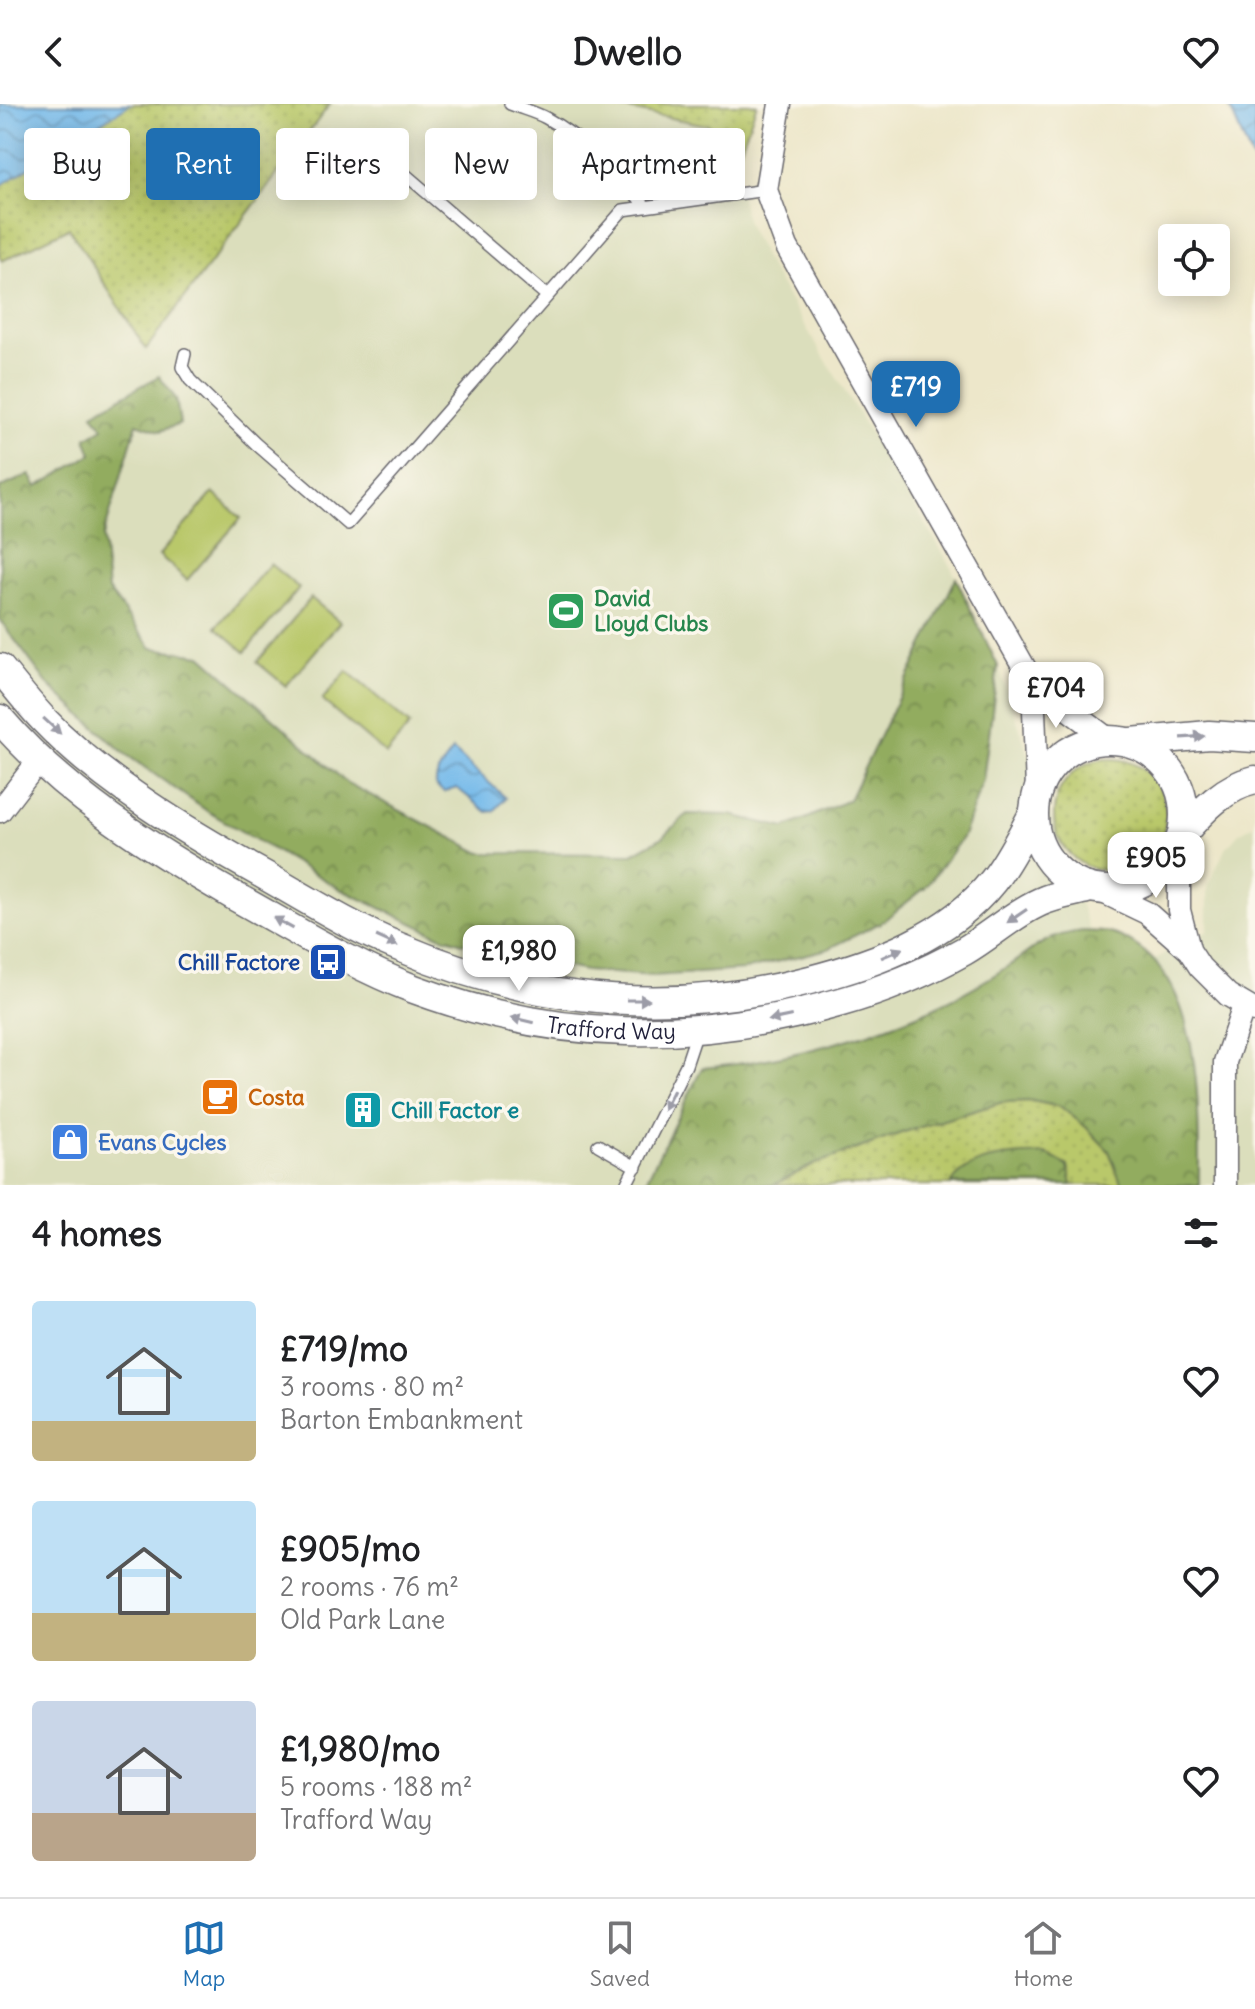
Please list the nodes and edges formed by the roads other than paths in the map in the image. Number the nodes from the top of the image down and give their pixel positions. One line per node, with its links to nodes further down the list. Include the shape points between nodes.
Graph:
1 (510, 104): 5 (lane, via 546,118 585,146)
2 (780, 104): 4 (street)
3 (409, 177): 6 (lane)
4 (766, 190): 5 (lane); 9 (street, via 787,247)
5 (646, 207): 6 (lane, via 623,210)
6 (547, 296): 7 (lane, via 348,524 190,380 182,367)
7 (185, 354)
8 (0, 668): 15 (street, Trafford Way, one-way to 15, via 44,720 89,760 245,864 395,945 448,967 552,993 611,1000 725,997 796,984 882,957 952,920 978,897 1000,871)
9 (1033, 683): 12 (street); 15 (street)
10 (0, 719): 13 (street, Trafford Way)
11 (1255, 738): 12 (street, one-way to 11)
12 (1120, 740): 15 (street, via 1086,742 1066,752 1049,769); 17 (street, via 1151,751 1168,767 1185,810)
13 (40, 759): 16 (street); 21 (street, Trafford Way, one-way to 13, via 543,1025 412,988 341,955 193,872 80,794)
14 (1255, 780): 17 (street, via 1225,792)
15 (1035, 802): 18 (street, via 1037,837 1048,859 1065,876)
16 (0, 811)
17 (1181, 838): 18 (street, via 1159,872 1137,885); 19 (street, via 1179,910)
18 (1093, 888): 19 (street, via 1147,913); 21 (street, Trafford Way, one-way to 21, via 1040,902 933,968 886,988 778,1019)
19 (1189, 950): 20 (street, via 1212,979)
20 (1250, 1008): 25 (street, via 1225,1062)
21 (697, 1031): 23 (lane, one-way to 23)
22 (598, 1145): 23 (lane)
23 (636, 1167): 24 (lane)
24 (626, 1185)
25 (1225, 1185)

